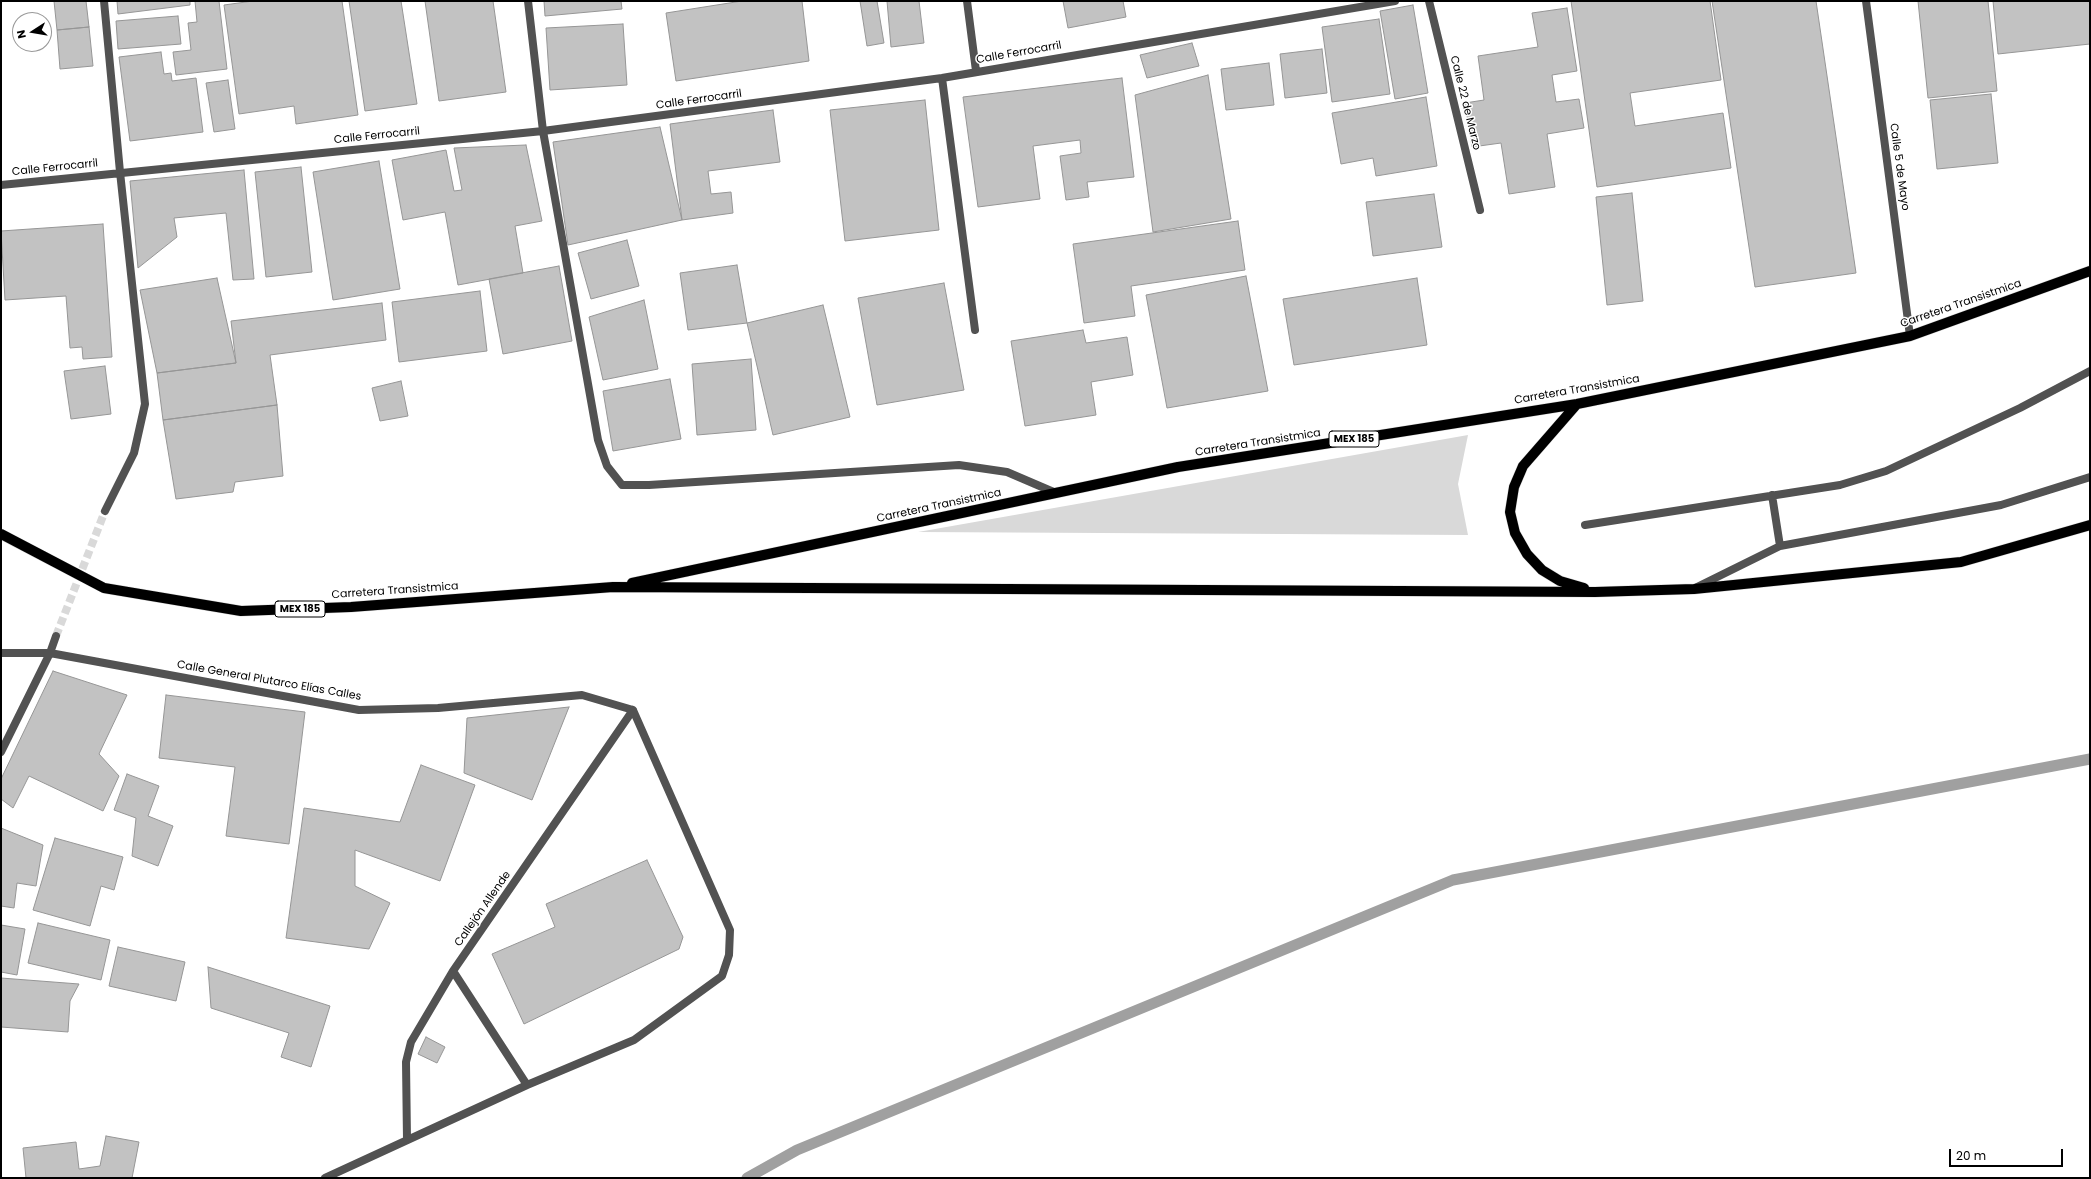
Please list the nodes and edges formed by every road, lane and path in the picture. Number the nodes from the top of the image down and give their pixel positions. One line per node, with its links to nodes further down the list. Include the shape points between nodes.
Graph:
1 (104, 1): 10 (street)
2 (528, 1): 9 (street)
3 (966, 1): 7 (street)
4 (1395, 1): 7 (street, Calle Ferrocarril)
5 (1429, 1): 12 (street, Calle 22 de Marzo)
6 (1866, 1): 15 (street, Calle 5 de Mayo)
7 (976, 71): 8 (street, Calle Ferrocarril)
8 (942, 78): 9 (street, Calle Ferrocarril); 14 (street)
9 (543, 131): 10 (street, Calle Ferrocarril); 19 (street, via 598,440 607,466 622,485 959,465 1007,472)
10 (120, 172): 11 (street, Calle Ferrocarril); 21 (street, via 144,404 134,453)
11 (1, 185)
12 (1480, 210)
13 (2090, 271): 15 (main road, Carretera Transistmica / MEX 185)
14 (975, 330)
15 (1910, 336): 17 (main road, Carretera Transistmica / MEX 185)
16 (2090, 371): 20 (street, via 2020,408 1886,471 1840,485)
17 (1577, 404): 19 (main road, Carretera Transistmica / MEX 185, via 1178,467); 28 (main road, via 1523,466 1514,487 1510,512 1515,533 1542,570 1560,581)
18 (2090, 477): 25 (street, via 2001,505)
19 (1056, 493): 26 (main road, Carretera Transistmica / MEX 185)
20 (1772, 495): 22 (street); 25 (street)
21 (105, 511)
22 (1585, 525)
23 (2090, 525): 27 (main road, Carretera Transistmica / MEX 185, via 1961,562)
24 (1, 534): 26 (main road, Carretera Transistmica / MEX 185, via 104,588 241,611 351,607)
25 (1780, 546): 27 (street)
26 (612, 587): 28 (main road, Carretera Transistmica / MEX 185)
27 (1694, 589): 28 (main road, Carretera Transistmica / MEX 185)
28 (1595, 592)
29 (56, 636): 31 (street)
30 (1, 653): 31 (street, Calle General Plutarco Elías Calles)
31 (50, 653): 32 (street, Calle General Plutarco Elías Calles, via 359,710 438,708 582,695); 33 (street)
32 (633, 710): 34 (street, Callejón Allende); 35 (street, via 730,930 729,955 722,976 634,1040)
33 (1, 752)
34 (453, 971): 35 (street); 36 (street, Callejón Allende, via 411,1042 406,1062)
35 (527, 1085): 36 (street)
36 (407, 1140): 37 (street)
37 (325, 1178)

